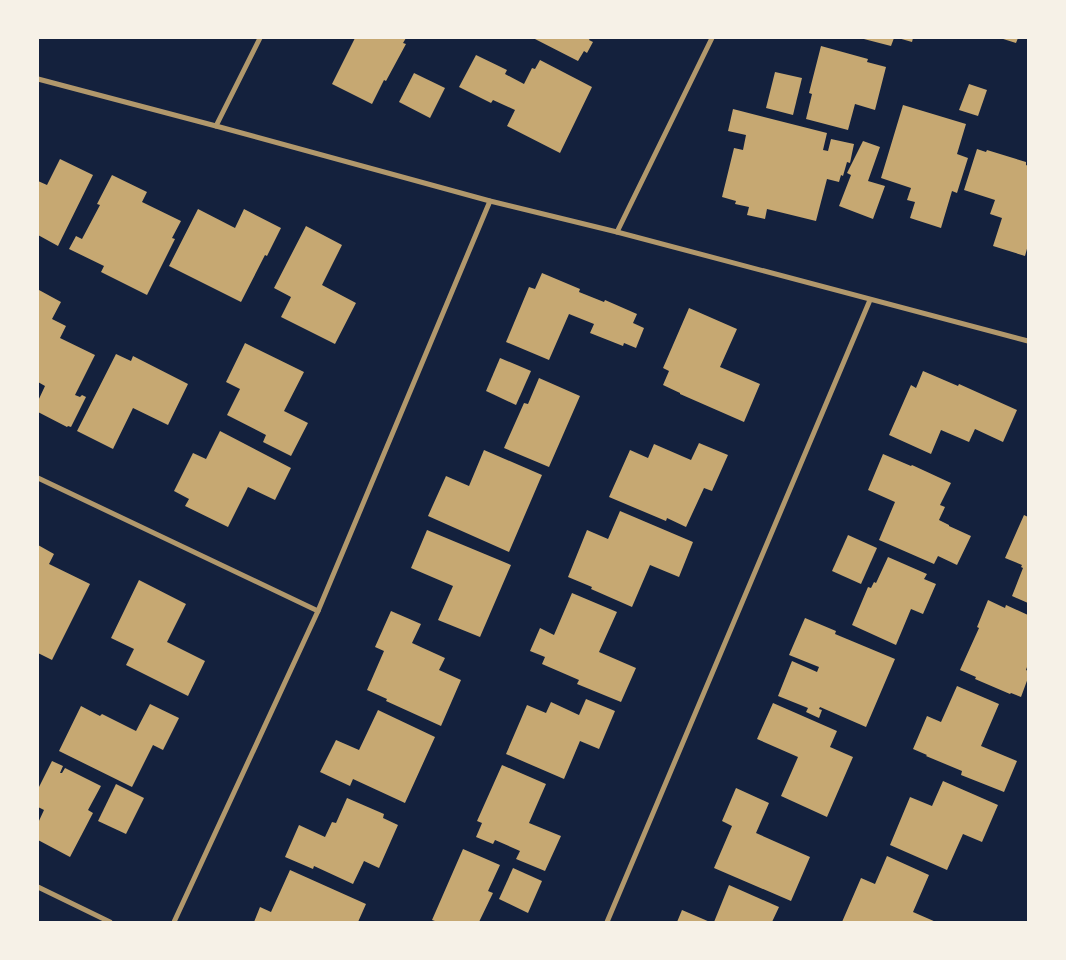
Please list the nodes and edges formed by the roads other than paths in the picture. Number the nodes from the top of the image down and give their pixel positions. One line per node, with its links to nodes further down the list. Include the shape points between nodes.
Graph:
1 (260, 38): 4 (street)
2 (712, 38): 6 (street)
3 (38, 79): 4 (street)
4 (216, 126): 5 (street)
5 (490, 201): 6 (street); 10 (street)
6 (617, 232): 7 (street)
7 (870, 300): 8 (street); 14 (street)
8 (1028, 341)
9 (38, 478): 10 (street)
10 (318, 611): 13 (street)
11 (38, 887): 12 (street)
12 (110, 922)
13 (174, 922)
14 (607, 922)

